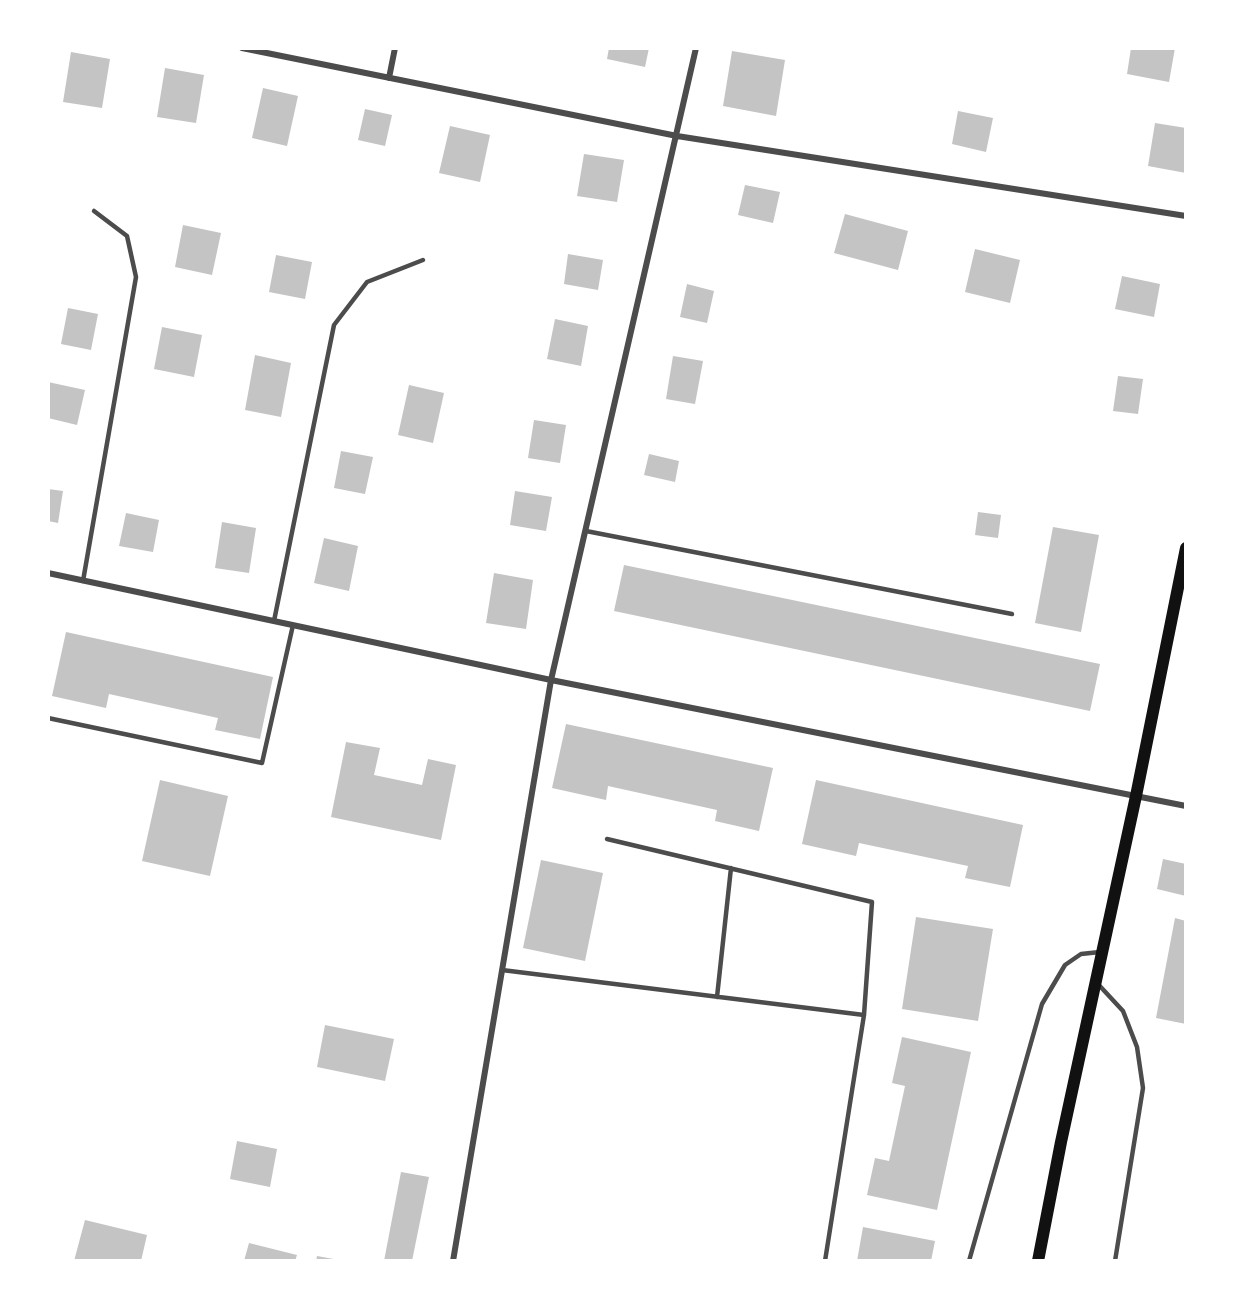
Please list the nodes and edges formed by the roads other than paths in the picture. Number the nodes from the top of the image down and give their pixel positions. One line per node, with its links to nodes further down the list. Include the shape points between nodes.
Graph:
1 (242, 48): 4 (street)
2 (395, 48): 4 (street)
3 (696, 48): 5 (street)
4 (389, 78): 5 (street)
5 (677, 136): 7 (street); 9 (street)
6 (94, 211): 12 (lane, via 127,236 135,277)
7 (1186, 216)
8 (423, 260): 14 (lane, via 367,282 334,325)
9 (586, 531): 13 (lane); 16 (street)
10 (1186, 548): 18 (main road)
11 (48, 573): 12 (street)
12 (83, 581): 14 (street)
13 (1012, 614)
14 (274, 621): 15 (street)
15 (293, 625): 16 (street); 17 (lane, via 262,763)
16 (552, 680): 18 (street); 23 (street)
17 (48, 718)
18 (1136, 796): 19 (street); 22 (main road)
19 (1186, 806)
20 (607, 839): 21 (lane)
21 (731, 868): 25 (lane); 26 (lane, via 872,902)
22 (1102, 952): 24 (main road); 29 (lane, via 1081,954 1065,965 1042,1004)
23 (502, 970): 25 (lane); 27 (street)
24 (1096, 981): 30 (main road); 31 (lane, via 1123,1011 1137,1047 1143,1088)
25 (717, 997): 26 (lane)
26 (864, 1016): 28 (lane)
27 (453, 1261)
28 (825, 1261)
29 (969, 1261)
30 (1038, 1261)
31 (1115, 1261)

